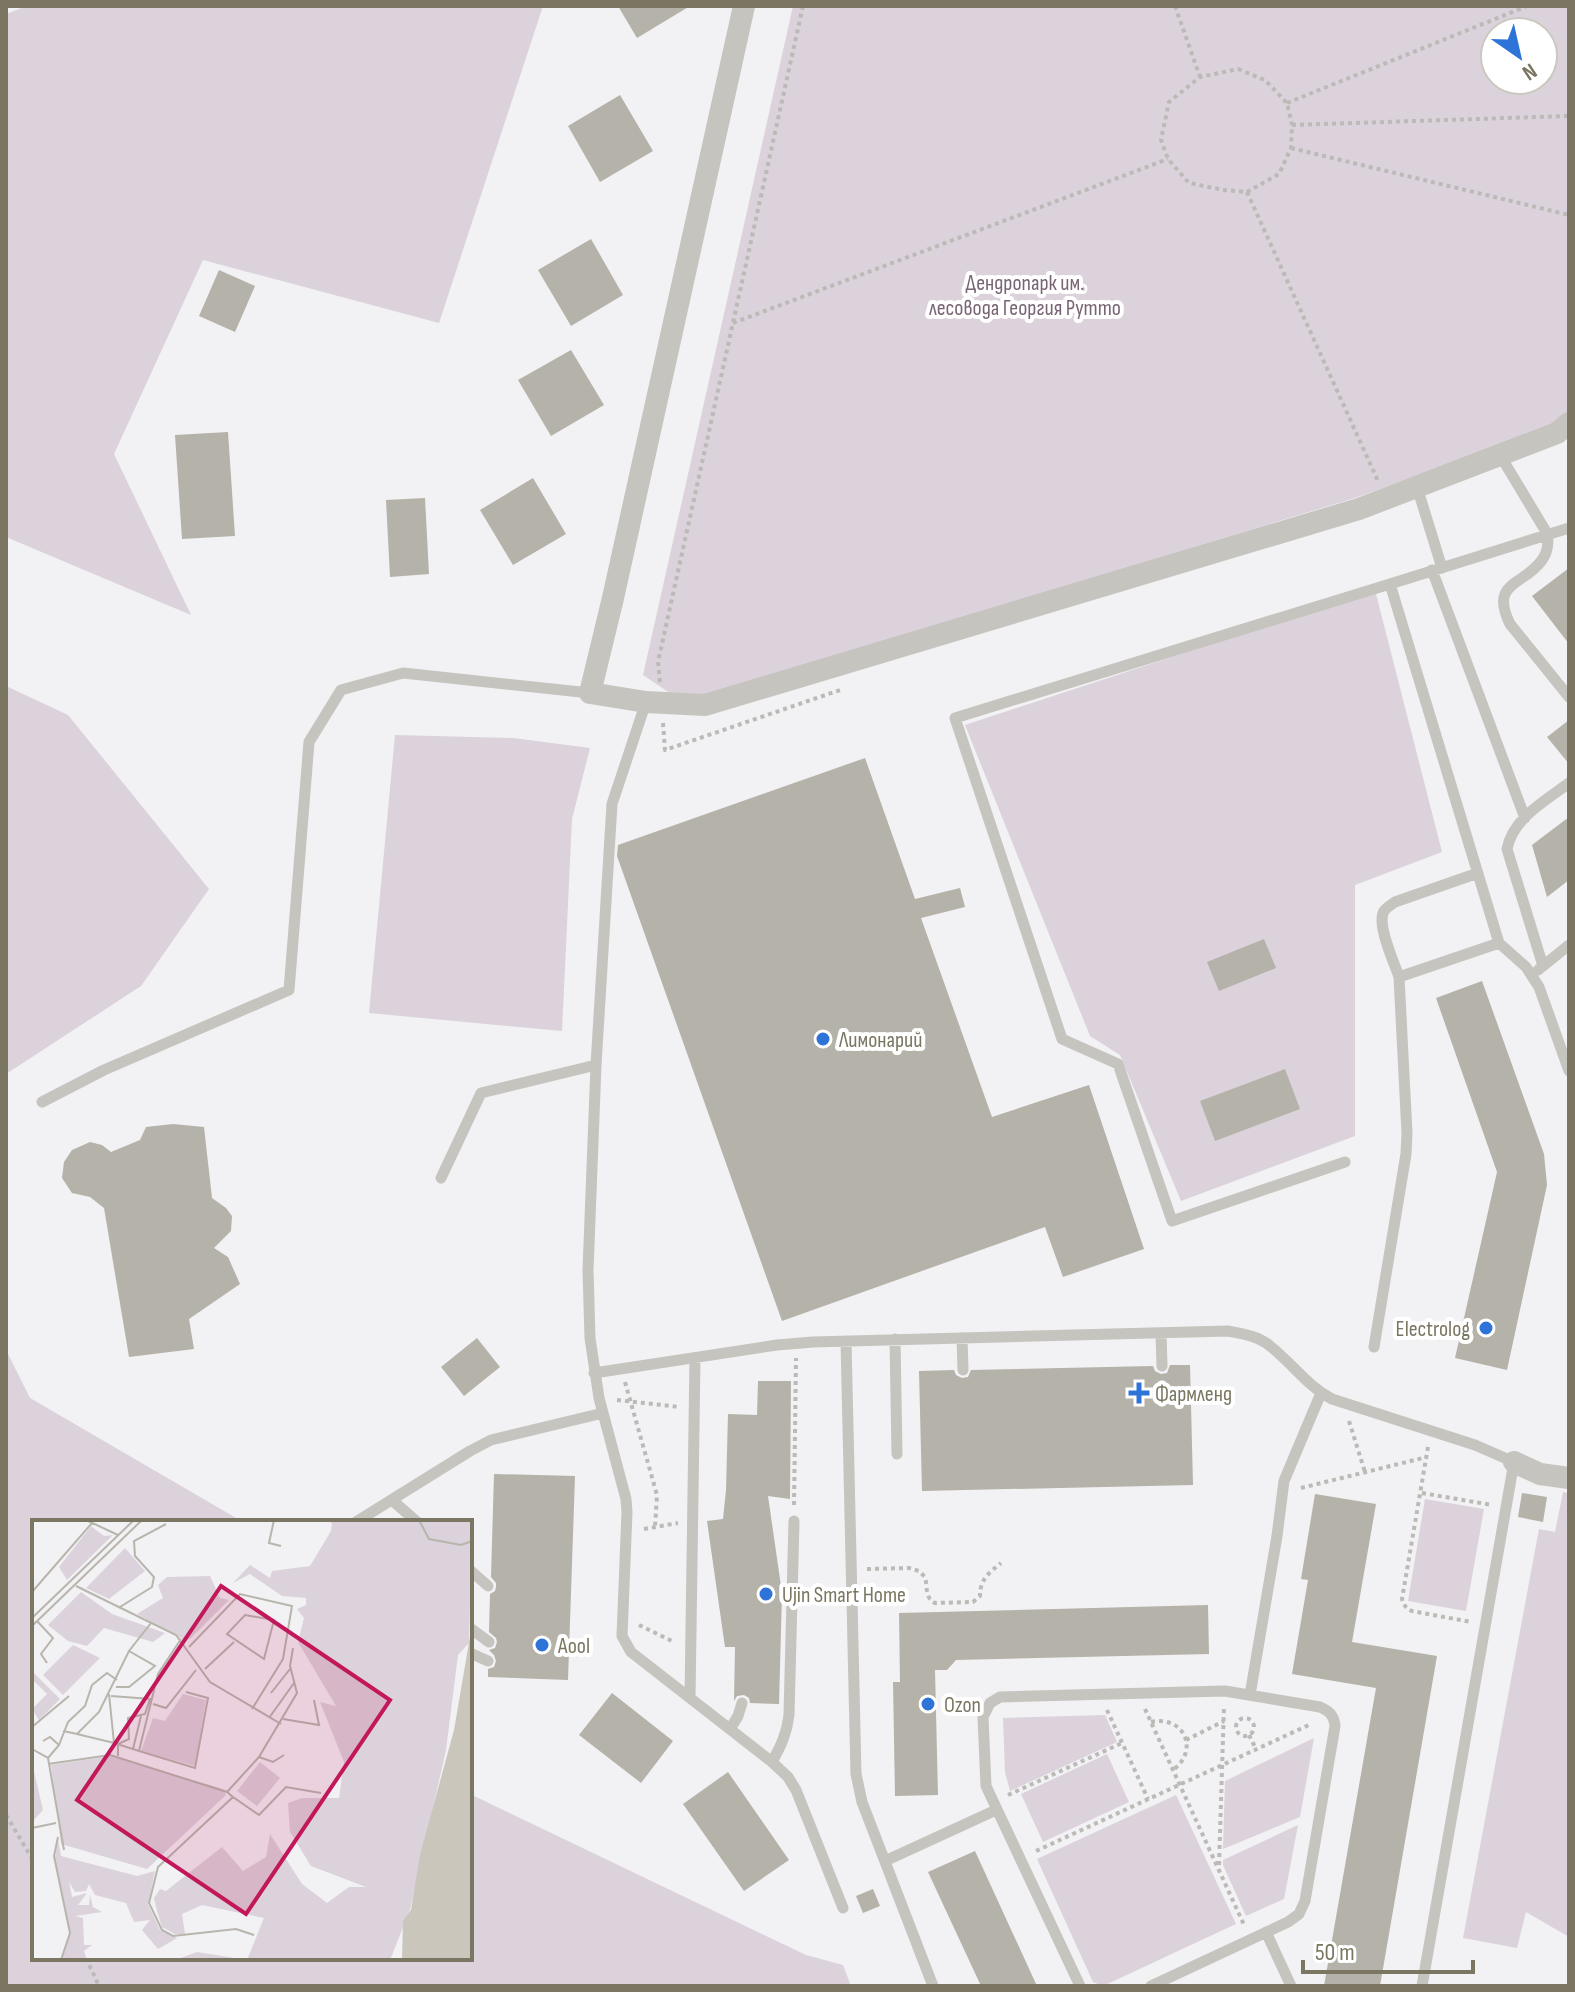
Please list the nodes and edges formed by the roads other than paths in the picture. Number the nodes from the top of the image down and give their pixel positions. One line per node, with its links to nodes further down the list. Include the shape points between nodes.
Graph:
1 (744, 6): 9 (street)
2 (1569, 423): 3 (street, via 1557,433)
3 (1500, 455): 4 (street); 6 (lane)
4 (1417, 487): 7 (lane); 11 (street, via 1359,509 705,705)
5 (1569, 528): 6 (lane)
6 (1548, 535): 7 (lane); 10 (lane, via 1543,559 1508,588 1504,612)
7 (1437, 569): 8 (lane); 13 (lane)
8 (1390, 584): 14 (lane); 23 (lane, via 955,718 1062,1039 1118,1064 1172,1221)
9 (590, 693): 11 (street); 22 (lane, via 403,673 341,690 309,742 289,990)
10 (1569, 697)
11 (654, 702): 20 (lane, via 612,804)
12 (1569, 783): 13 (lane)
13 (1525, 818): 17 (lane, via 1511,834 1507,849)
14 (1478, 873): 15 (lane); 19 (lane, via 1385,909 1383,929)
15 (1499, 943): 18 (lane); 19 (lane)
16 (1569, 945): 17 (lane)
17 (1543, 966): 18 (lane)
18 (1532, 975): 21 (lane)
19 (1399, 977): 29 (lane, via 1406,1154)
20 (596, 1065): 24 (lane, via 481,1093); 33 (lane, via 588,1270)
21 (1569, 1071)
22 (42, 1102)
23 (1345, 1162)
24 (441, 1178)
25 (1161, 1333): 26 (lane); 31 (lane); 34 (lane, via 1228,1331 1256,1338)
26 (962, 1338): 27 (lane); 32 (lane)
27 (895, 1339): 28 (lane); 36 (lane)
28 (846, 1341): 30 (lane); 55 (lane, via 856,1774)
29 (1374, 1347)
30 (695, 1358): 33 (lane); 50 (lane)
31 (1162, 1366)
32 (963, 1370)
33 (594, 1373): 35 (lane)
34 (1321, 1393): 37 (lane); 49 (lane, via 1282,1492)
35 (603, 1413): 39 (lane, via 491,1440); 50 (lane, via 626,1499 622,1636 631,1652)
36 (897, 1454)
37 (1514, 1462): 38 (street, via 1540,1474); 62 (lane)
38 (1569, 1478)
39 (392, 1500): 40 (lane); 41 (lane)
40 (359, 1520)
41 (415, 1520)
42 (794, 1521): 53 (lane, via 789,1715)
43 (472, 1572): 44 (lane)
44 (488, 1586)
45 (472, 1629): 46 (lane)
46 (489, 1642)
47 (472, 1654): 48 (lane)
48 (488, 1661)
49 (1250, 1695): 54 (lane, via 1225,1691 1000,1697 983,1717 986,1786); 57 (lane, via 1320,1707 1331,1714 1335,1726 1303,1908 1295,1918)
50 (690, 1698): 52 (lane)
51 (742, 1703): 52 (lane)
52 (730, 1729): 53 (lane)
53 (772, 1762): 56 (lane, via 796,1790)
54 (995, 1806): 55 (lane); 59 (lane)
55 (885, 1861): 58 (lane)
56 (843, 1908)
57 (1266, 1932): 60 (lane); 61 (lane)
58 (933, 1986)
59 (1080, 1986)
60 (1151, 1986)
61 (1291, 1986)
62 (1422, 1986)

